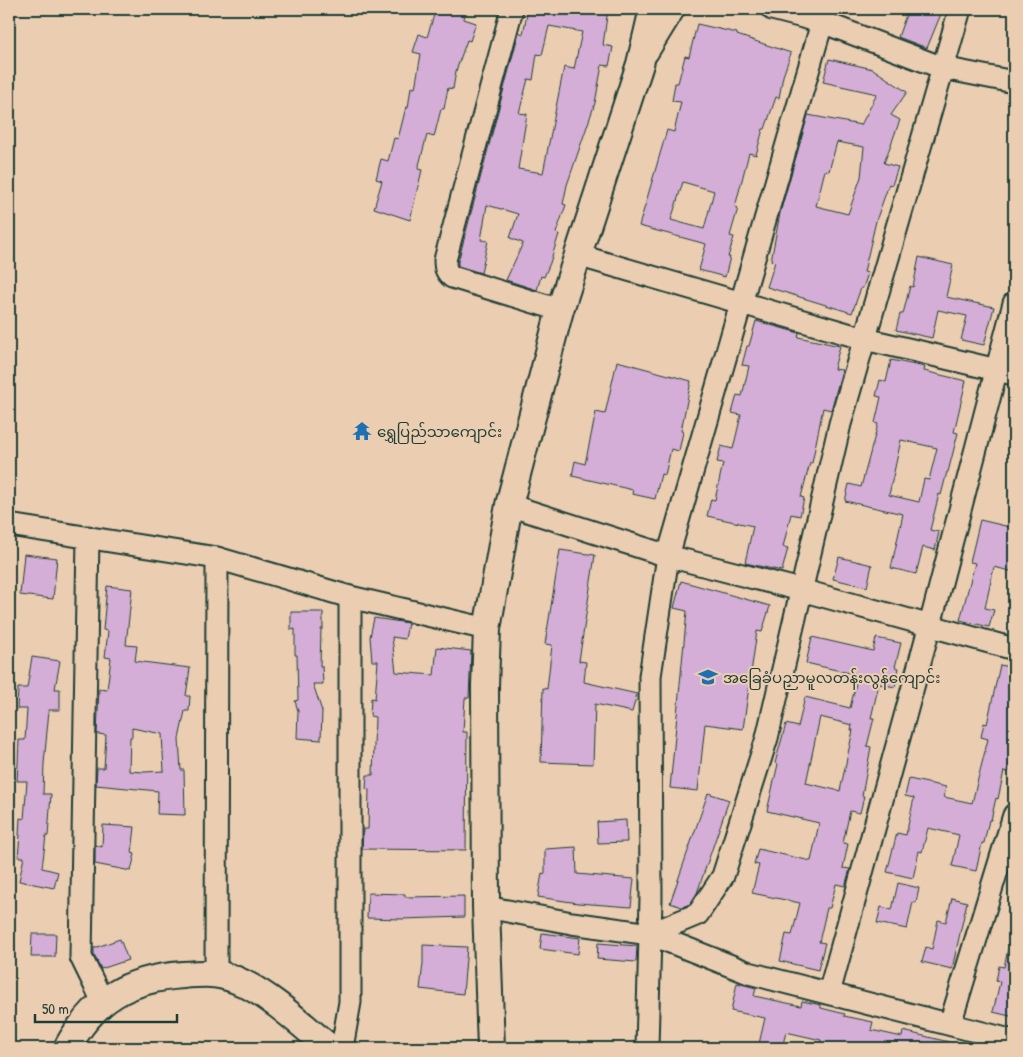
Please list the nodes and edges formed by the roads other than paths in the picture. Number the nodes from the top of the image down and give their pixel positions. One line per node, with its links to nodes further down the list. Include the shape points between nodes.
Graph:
1 (512, 9): 13 (street, via 448,250 446,273)
2 (653, 9): 7 (street)
3 (674, 9): 7 (street)
4 (772, 9): 6 (street)
5 (960, 9): 8 (street)
6 (824, 16): 8 (street); 11 (street)
7 (640, 64): 10 (street)
8 (943, 68): 9 (street); 14 (street)
9 (1014, 82)
10 (577, 255): 11 (street); 13 (street)
11 (741, 302): 14 (street); 19 (street)
12 (1014, 303): 15 (street)
13 (560, 310): 16 (street)
14 (865, 339): 15 (street); 21 (street, via 840,424)
15 (1006, 372): 23 (street)
16 (509, 505): 19 (street); 24 (street)
17 (9, 525): 18 (street)
18 (88, 537): 20 (street); 31 (street, via 81,957)
19 (668, 556): 21 (street); 28 (street, via 650,676)
20 (217, 558): 22 (street); 29 (street)
21 (802, 590): 23 (street); 28 (street, via 767,738 723,876 698,914)
22 (350, 597): 24 (street); 36 (street, via 350,1002)
23 (930, 625): 25 (street); 30 (street)
24 (487, 629): 27 (street)
25 (1014, 649)
26 (1014, 815): 32 (street)
27 (486, 908): 28 (street); 37 (street)
28 (650, 934): 30 (street, via 749,973); 38 (street)
29 (216, 973): 31 (street, via 159,976 129,985); 35 (street, via 261,992)
30 (829, 993): 32 (street)
31 (103, 1002): 34 (street, via 86,1018)
32 (950, 1024): 33 (street)
33 (1014, 1040)
34 (67, 1048)
35 (330, 1048)
36 (342, 1048)
37 (491, 1048)
38 (647, 1048)

